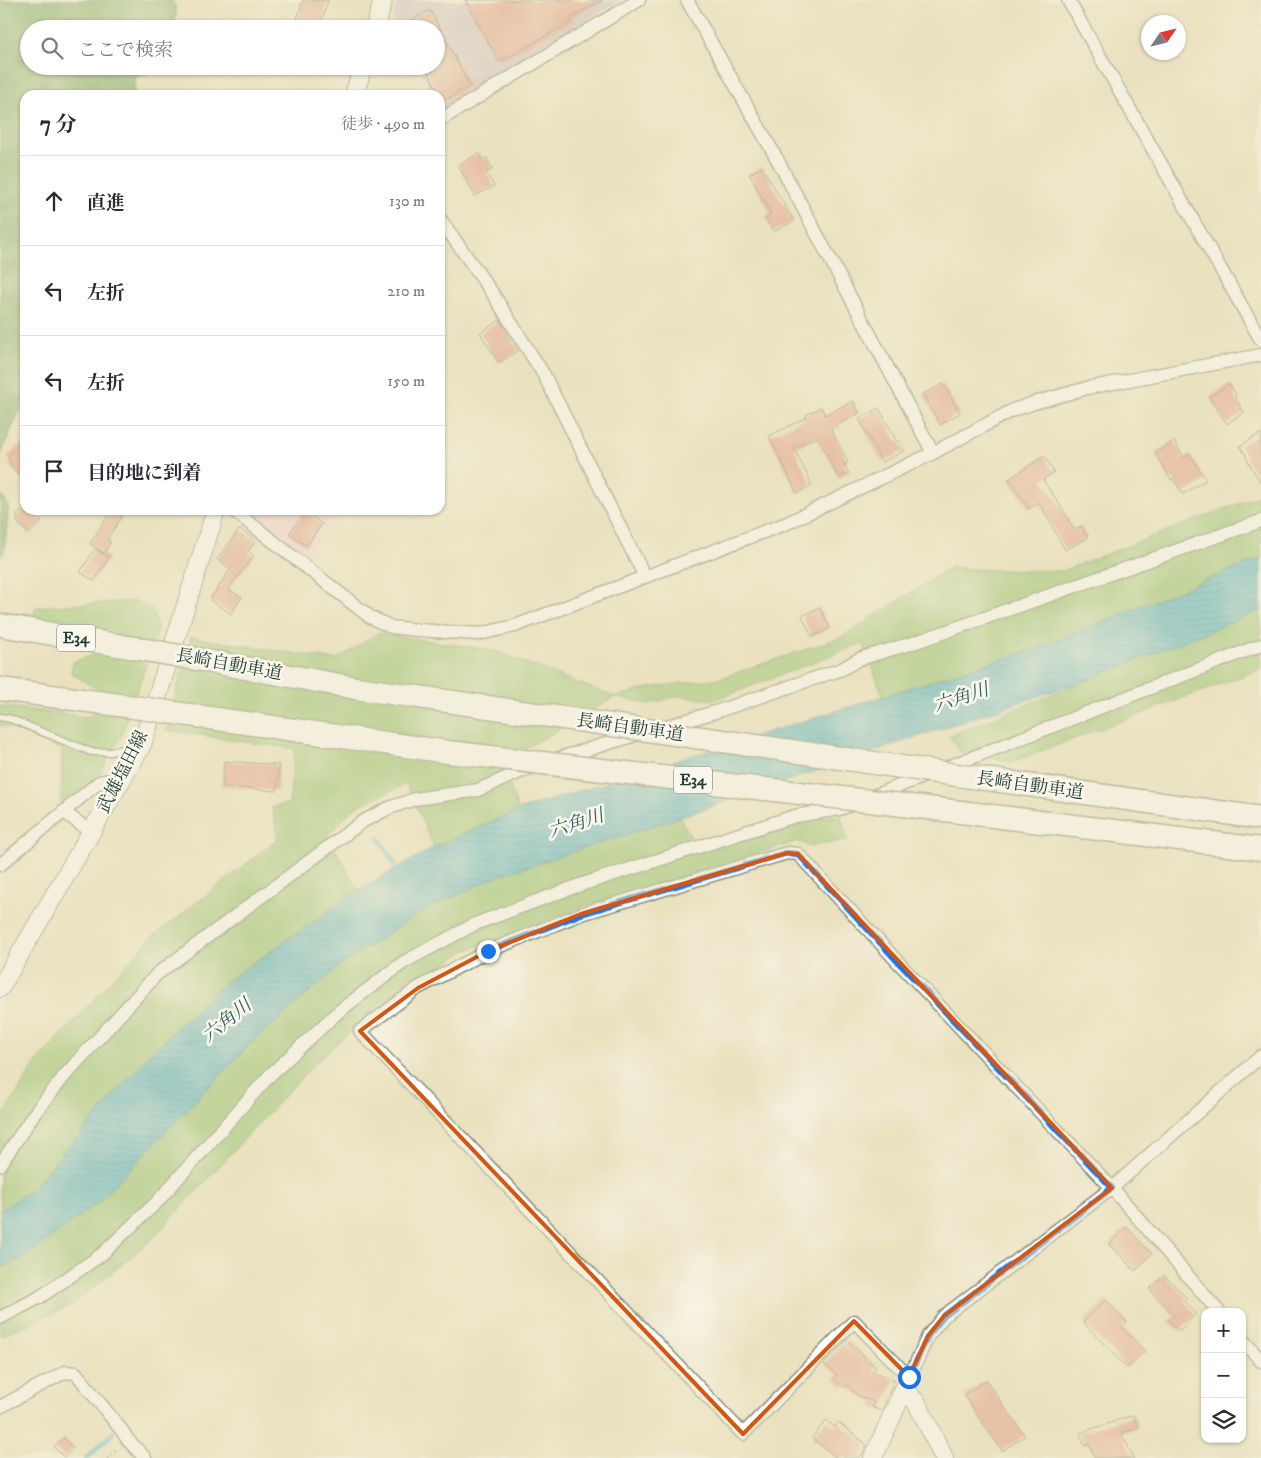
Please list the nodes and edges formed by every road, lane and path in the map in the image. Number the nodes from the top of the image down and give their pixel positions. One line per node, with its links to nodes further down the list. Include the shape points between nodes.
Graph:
1 (384, 0): 5 (main road)
2 (639, 0): 8 (street)
3 (687, 0): 12 (street, via 777,159)
4 (1068, 0): 10 (street)
5 (377, 20)
6 (360, 75): 7 (main road)
7 (356, 90)
8 (445, 117)
9 (445, 226): 16 (street, via 544,375)
10 (1261, 340)
11 (1261, 355): 12 (street, via 1087,388 1034,403 1013,410)
12 (933, 453): 16 (street, via 787,523)
13 (214, 515): 21 (main road, 武雄塩田線)
14 (240, 515): 16 (street, via 370,616 391,627 480,634 515,626)
15 (1261, 521): 30 (street, via 859,659 842,669 724,709 526,768 478,790 415,799 389,808 362,822 158,974 66,1074)
16 (646, 577)
17 (0, 625): 24 (highway, 長崎自動車道 / E34, bridge, via 366,689)
18 (1261, 645): 33 (street, via 840,809 795,816 577,886 475,924 404,962 338,1012 270,1075 156,1203 100,1255 40,1297)
19 (0, 689): 26 (highway, 長崎自動車道 / E34, bridge, via 448,752)
20 (0, 717): 21 (lane, via 91,752 110,752)
21 (142, 745): 22 (main road, 武雄塩田線)
22 (123, 778): 23 (street, via 99,782); 25 (main road, 武雄塩田線)
23 (64, 812): 25 (street); 27 (street)
24 (1261, 818)
25 (91, 832): 28 (main road, 武雄塩田線)
26 (1261, 849)
27 (0, 865)
28 (0, 988)
29 (1261, 1056): 31 (street)
30 (0, 1165)
31 (1112, 1188): 32 (street); 36 (street, via 944,1316 928,1336); 36 (street, via 798,854 787,853 581,914 488,951 418,988 360,1031 743,1434 854,1321)
32 (1216, 1308)
33 (0, 1318)
34 (1246, 1344): 35 (street)
35 (1261, 1361)
36 (907, 1383): 39 (main road); 40 (main road)
37 (0, 1406): 38 (street, via 66,1372 76,1373)
38 (145, 1458)
39 (873, 1458)
40 (944, 1458)

